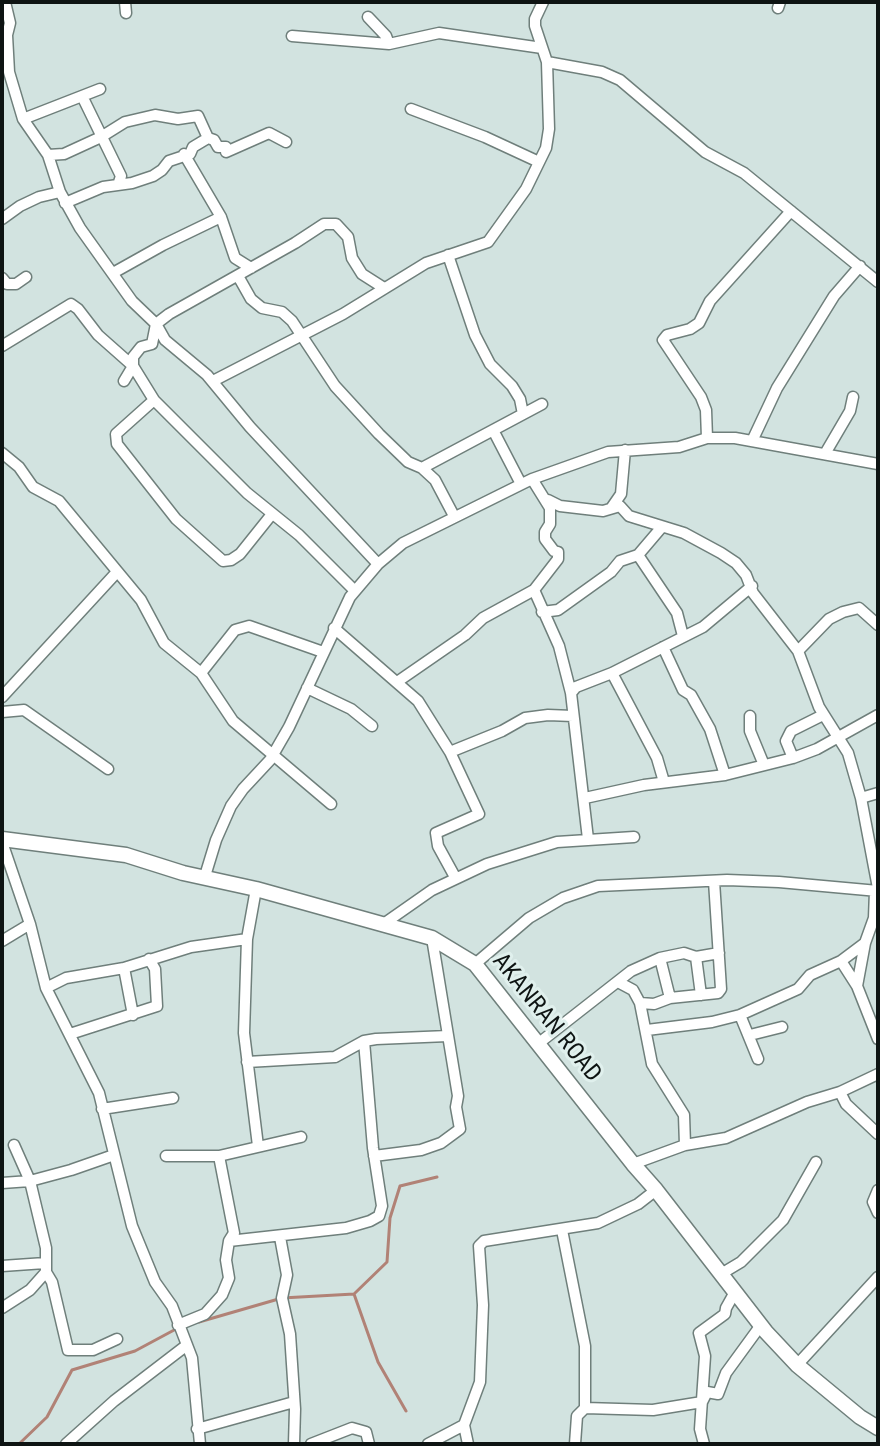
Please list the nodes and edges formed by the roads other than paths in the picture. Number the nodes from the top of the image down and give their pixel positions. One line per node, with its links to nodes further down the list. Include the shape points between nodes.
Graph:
1 (5, 2): 8 (street, via 10,23)
2 (543, 2): 6 (street, via 535,19)
3 (368, 17): 5 (street)
4 (292, 36): 5 (street)
5 (389, 44): 6 (street, via 439,33)
6 (542, 48): 7 (street)
7 (547, 62): 18 (street, via 549,129); 21 (street, via 620,80 705,152 744,173)
8 (5, 72): 12 (street)
9 (100, 89): 10 (street)
10 (82, 96): 12 (street); 13 (street)
11 (411, 109): 18 (street)
12 (23, 119): 17 (street)
13 (101, 137): 14 (street, via 125,122 155,115 198,116); 17 (street, via 64,154); 19 (street, via 121,176)
14 (208, 138): 15 (street, via 226,152 269,133); 16 (street)
15 (286, 142)
16 (184, 154): 19 (street, via 153,176); 22 (street)
17 (48, 155): 20 (street)
18 (539, 162): 24 (street, via 488,242)
19 (118, 185): 20 (street)
20 (62, 198): 23 (street, via 39,197); 27 (street)
21 (791, 211): 25 (street); 44 (street, via 710,301 699,323 663,340 701,397)
22 (221, 217): 26 (street, via 235,258); 27 (street)
23 (2, 219)
24 (448, 255): 32 (street); 42 (street, via 475,335 490,364 520,399)
25 (860, 266): 31 (street); 45 (street, via 825,309)
26 (251, 268): 28 (street); 32 (street, via 331,222 348,237 362,274)
27 (113, 273): 33 (street)
28 (238, 276): 33 (street); 34 (street, via 251,299 262,308 282,312)
29 (26, 277): 30 (street, via 16,284)
30 (2, 278)
31 (878, 282)
32 (384, 288): 34 (street)
33 (156, 324): 36 (street, via 152,344 141,347); 38 (street, via 165,340)
34 (301, 336): 38 (street); 50 (street, via 344,396 408,462)
35 (2, 346): 36 (street, via 71,304)
36 (133, 366): 37 (street); 40 (street)
37 (124, 381)
38 (213, 381): 59 (street)
39 (853, 397): 47 (street)
40 (154, 400): 55 (street); 55 (street, via 116,434 117,444 176,519 223,561 240,554)
41 (542, 404): 42 (street)
42 (523, 414): 43 (street)
43 (493, 430): 50 (street); 52 (street)
44 (707, 438): 45 (street); 46 (street, via 679,447)
45 (753, 439): 47 (street)
46 (625, 450): 51 (street); 54 (street, via 621,494)
47 (826, 452): 49 (street)
48 (2, 453): 60 (street, via 33,487 59,501)
49 (878, 464)
50 (422, 468): 56 (street, via 435,480)
51 (532, 479): 52 (street); 53 (street)
52 (521, 484): 56 (street)
53 (548, 500): 54 (street, via 603,511); 62 (street, via 545,539 558,559)
54 (612, 507): 57 (street, via 620,506 629,516)
55 (272, 514): 63 (street)
56 (454, 516): 59 (street, via 403,543)
57 (661, 528): 58 (street); 61 (street, via 684,533 721,553 736,563)
58 (638, 555): 64 (street, via 620,561 558,610); 67 (street, via 677,613)
59 (378, 564): 63 (street)
60 (117, 572): 71 (street, via 149,612 164,643); 76 (street)
61 (752, 586): 67 (street, via 703,627); 69 (street)
62 (534, 590): 64 (street); 73 (street, via 483,618)
63 (355, 591): 66 (street)
64 (542, 612): 75 (street, via 559,646)
65 (878, 625): 69 (street, via 859,608 843,612)
66 (334, 628): 70 (street); 73 (street)
67 (683, 636): 68 (street)
68 (663, 647): 72 (street); 89 (street, via 683,690 710,729)
69 (798, 651): 78 (street)
70 (323, 652): 71 (street, via 249,626 235,630); 74 (street)
71 (201, 673): 85 (street, via 233,721)
72 (612, 673): 75 (street); 90 (street, via 657,758)
73 (397, 682): 84 (street, via 418,701)
74 (307, 688): 82 (street, via 351,709); 85 (street)
75 (571, 693): 80 (street)
76 (2, 697)
77 (2, 712): 88 (street, via 24,710)
78 (823, 715): 83 (street); 86 (street, via 791,731 786,741)
79 (878, 715): 83 (street)
80 (573, 716): 84 (street, via 525,718); 92 (street)
81 (750, 716): 87 (street, via 750,731)
82 (372, 726)
83 (836, 737): 86 (street); 93 (street, via 848,753)
84 (450, 752): 99 (street, via 479,814 436,833)
85 (273, 755): 94 (street); 98 (street, via 231,806)
86 (793, 758): 87 (street)
87 (764, 765): 89 (street)
88 (108, 769)
89 (725, 775): 90 (street)
90 (664, 782): 92 (street)
91 (878, 793): 93 (street)
92 (585, 798): 96 (street)
93 (861, 798): 102 (street)
94 (331, 804)
95 (634, 837): 96 (street)
96 (588, 839): 99 (street, via 557,842)
97 (2, 840): 98 (main road, AKANRAN ROAD, via 126,855); 103 (street)
98 (205, 876): 101 (main road, AKANRAN ROAD)
99 (455, 877): 104 (street)
100 (714, 881): 102 (street); 111 (street); 116 (street, via 586,889 529,918)
101 (256, 889): 104 (main road, AKANRAN ROAD); 107 (street)
102 (877, 890): 105 (street)
103 (30, 924): 109 (street); 120 (street)
104 (382, 925): 106 (main road, AKANRAN ROAD)
105 (870, 928): 108 (street); 110 (street)
106 (432, 938): 116 (main road, AKANRAN ROAD); 131 (street)
107 (247, 939): 114 (street); 136 (street)
108 (878, 940)
109 (2, 941)
110 (865, 943): 115 (street); 119 (street)
111 (719, 953): 112 (street); 121 (street, via 721,989)
112 (696, 957): 113 (street, via 684,953); 121 (street)
113 (660, 958): 118 (street); 122 (street)
114 (149, 959): 117 (street); 125 (street, via 155,969 157,1006)
115 (841, 961): 119 (street); 126 (street, via 810,975 798,989)
116 (475, 964): 134 (main road, AKANRAN ROAD)
117 (124, 968): 120 (street, via 66,978); 125 (street)
118 (618, 982): 123 (street, via 633,990); 134 (street)
119 (857, 986): 124 (street)
120 (46, 988): 129 (street)
121 (701, 995): 122 (street)
122 (670, 998): 123 (street)
123 (640, 1003): 128 (street)
124 (872, 1013): 132 (street)
125 (133, 1015): 129 (street)
126 (740, 1015): 128 (street); 130 (street)
127 (782, 1027): 130 (street)
128 (647, 1030): 144 (street, via 652,1064 684,1115)
129 (70, 1034): 140 (street)
130 (750, 1035): 135 (street)
131 (448, 1036): 133 (street); 149 (street, via 460,1129 421,1150)
132 (878, 1039)
133 (364, 1041): 136 (street, via 335,1057); 149 (street)
134 (539, 1043): 151 (main road, AKANRAN ROAD)
135 (758, 1059)
136 (247, 1062): 145 (street)
137 (878, 1074): 138 (street)
138 (840, 1092): 141 (street); 144 (street, via 726,1138)
139 (173, 1098): 140 (street)
140 (102, 1109): 146 (street)
141 (878, 1134)
142 (301, 1137): 145 (street)
143 (14, 1145): 152 (street)
144 (685, 1145): 151 (street)
145 (258, 1146): 148 (street)
146 (114, 1155): 152 (street); 167 (street, via 132,1226)
147 (166, 1156): 148 (street)
148 (219, 1156): 159 (street, via 234,1233)
149 (374, 1156): 158 (street, via 379,1216 346,1228)
150 (816, 1162): 162 (street, via 783,1220 741,1262)
151 (633, 1164): 154 (main road, AKANRAN ROAD)
152 (30, 1181): 153 (street); 161 (street, via 46,1248)
153 (2, 1183)
154 (656, 1190): 157 (street, via 609,1219); 162 (main road, AKANRAN ROAD)
155 (878, 1190): 156 (street, via 873,1207)
156 (878, 1213)
157 (562, 1230): 173 (street, via 585,1346); 174 (street, via 479,1246 480,1382)
158 (280, 1237): 159 (street); 171 (street)
159 (229, 1241): 167 (street, via 229,1278 222,1295 205,1314)
160 (2, 1266): 161 (street)
161 (45, 1267): 165 (street, via 30,1290); 168 (street, via 68,1350 93,1350)
162 (721, 1274): 164 (main road, AKANRAN ROAD)
163 (878, 1277): 170 (street)
164 (735, 1292): 166 (main road, AKANRAN ROAD); 172 (street, via 725,1314 699,1333 705,1356)
165 (2, 1308)
166 (761, 1325): 170 (main road, AKANRAN ROAD); 172 (street, via 726,1373 718,1394 707,1392)
167 (179, 1328): 169 (street)
168 (117, 1339)
169 (187, 1345): 176 (street); 177 (street)
170 (797, 1365): 175 (main road, AKANRAN ROAD)
171 (294, 1402): 176 (street); 179 (street)
172 (702, 1402): 173 (street, via 653,1410); 185 (street)
173 (585, 1408): 184 (street, via 577,1416)
174 (464, 1425): 182 (street); 183 (street)
175 (878, 1428)
176 (197, 1429): 178 (street)
177 (66, 1444)
178 (200, 1444)
179 (294, 1444)
180 (311, 1444): 181 (street, via 352,1428 366,1432)
181 (369, 1444)
182 (428, 1444)
183 (468, 1444)
184 (575, 1444)
185 (704, 1444)

